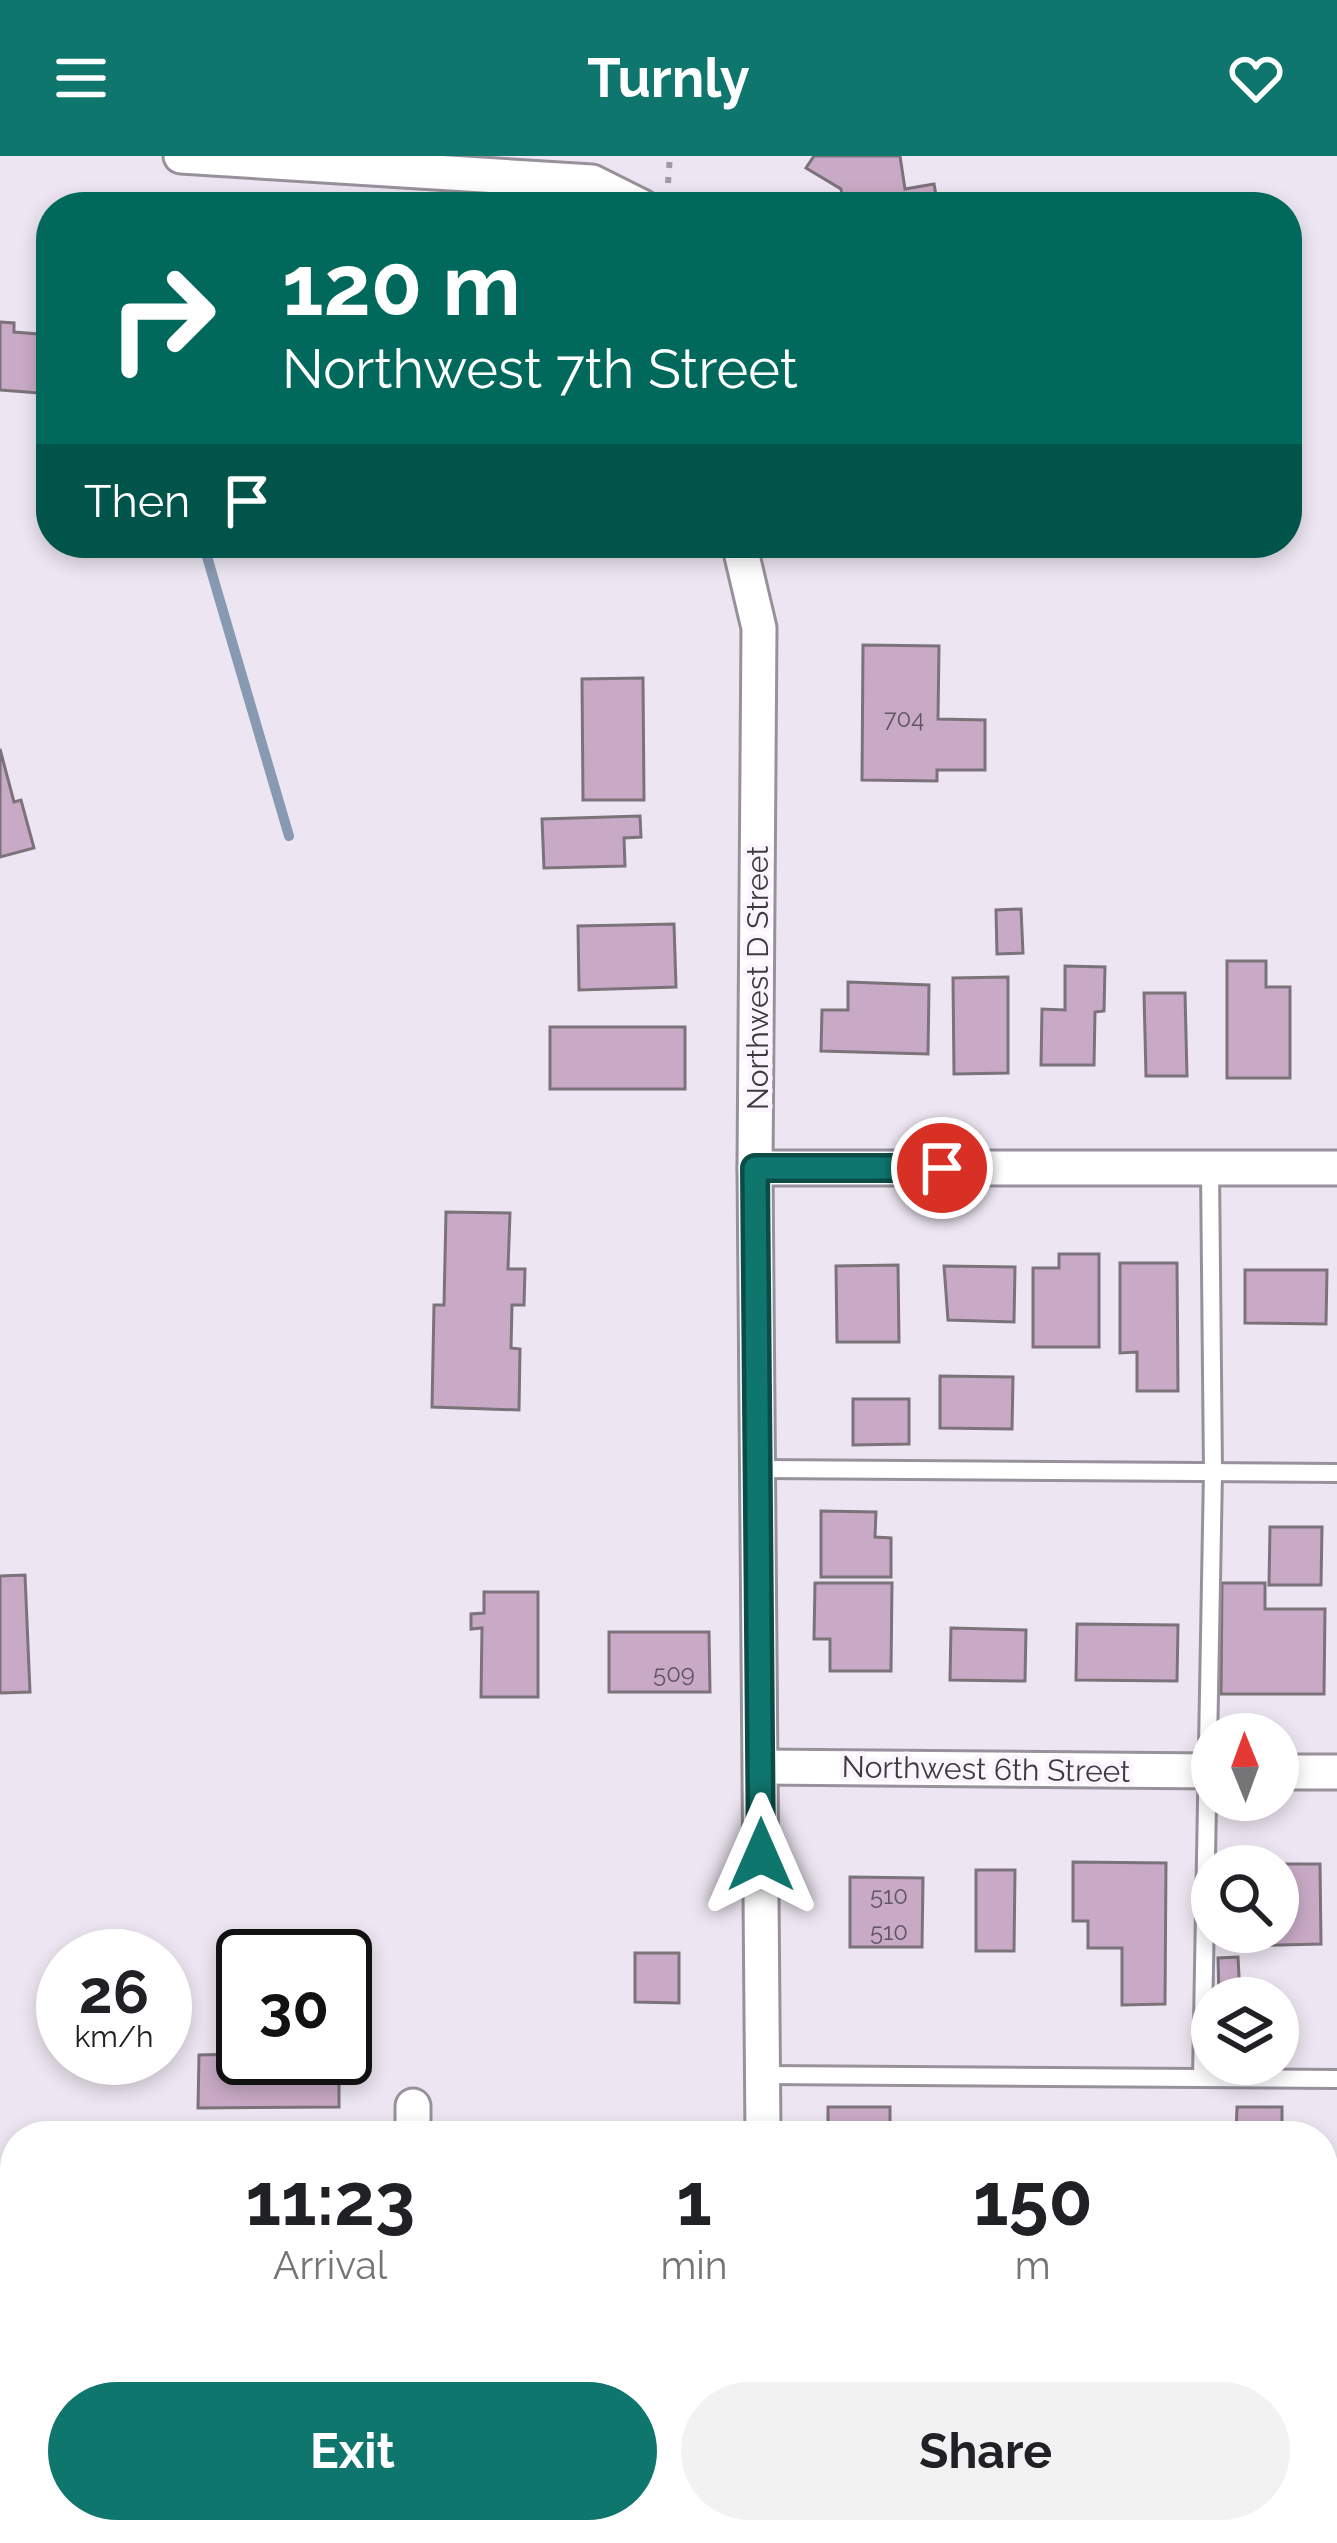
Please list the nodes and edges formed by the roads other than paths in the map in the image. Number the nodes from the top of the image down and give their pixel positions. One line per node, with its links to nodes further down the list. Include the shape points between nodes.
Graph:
1 (182, 156): 2 (street, via 592,182)
2 (612, 192)
3 (743, 558): 4 (street, Northwest D Street, via 759,628)
4 (755, 1168): 5 (street); 7 (street, Northwest D Street)
5 (1210, 1168): 6 (street); 8 (lane)
6 (1337, 1168)
7 (757, 1469): 8 (lane); 11 (street, Northwest D Street)
8 (1213, 1472): 9 (lane); 10 (lane)
9 (1337, 1473)
10 (1210, 1713)
11 (761, 1767): 12 (street, Northwest 6th Street); 17 (street, Northwest D Street)
12 (1191, 1771)
13 (1299, 1772): 14 (street)
14 (1337, 1772)
15 (1208, 1821): 16 (lane)
16 (1204, 1977)
17 (763, 2074): 18 (lane); 21 (street, Northwest D Street)
18 (1191, 2078)
19 (1299, 2079): 20 (lane)
20 (1337, 2079)
21 (763, 2121)

